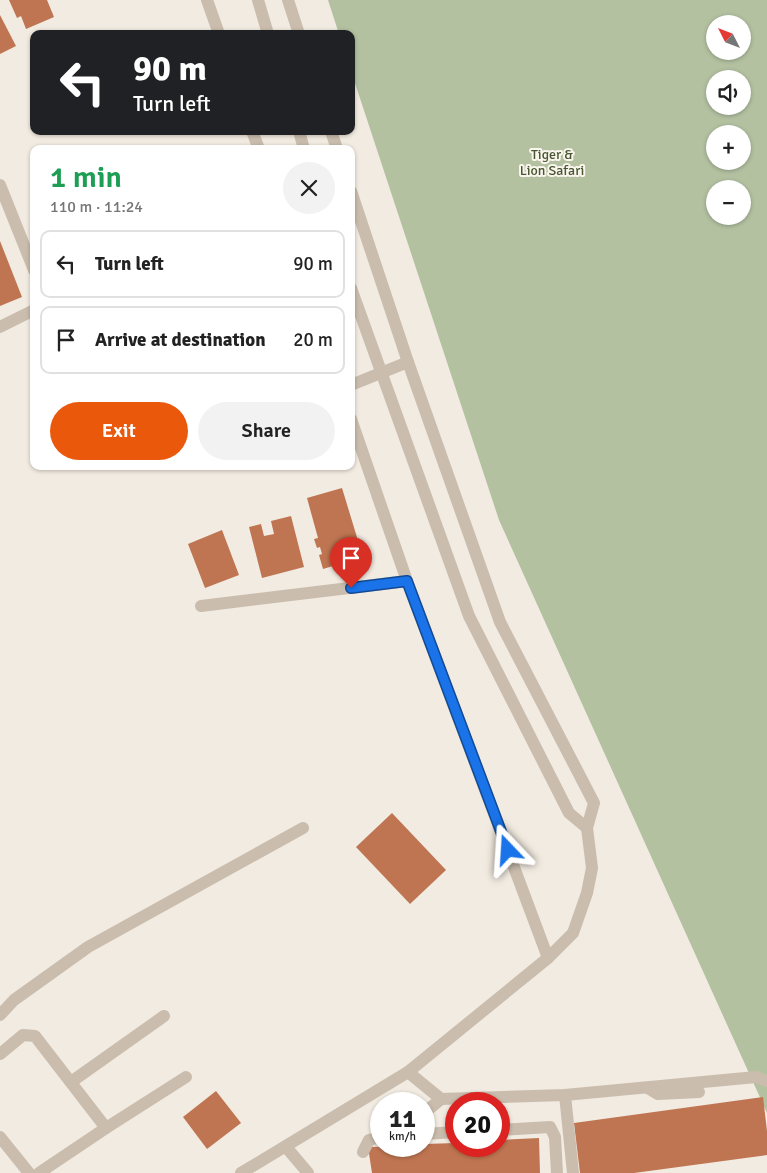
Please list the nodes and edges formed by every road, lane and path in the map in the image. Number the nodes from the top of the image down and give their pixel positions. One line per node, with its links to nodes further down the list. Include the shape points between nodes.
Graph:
1 (207, 0): 4 (street)
2 (258, 0): 5 (street)
3 (288, 0): 6 (street)
4 (218, 30)
5 (267, 30)
6 (298, 30)
7 (0, 185): 9 (street)
8 (355, 203): 13 (street)
9 (30, 260)
10 (355, 299): 14 (street)
11 (30, 312): 12 (street)
12 (0, 328)
13 (408, 362): 14 (street); 20 (street, via 500,622 594,803)
14 (381, 373): 15 (street); 20 (street, via 469,616 568,813)
15 (355, 383)
16 (355, 430): 17 (street)
17 (407, 581): 18 (street); 21 (street)
18 (201, 606)
19 (303, 828): 22 (street, via 88,947 14,1000)
20 (587, 828): 21 (street, via 592,868 587,893 573,933)
21 (548, 958): 25 (street)
22 (0, 1015)
23 (164, 1016): 28 (street)
24 (0, 1054): 28 (street, via 23,1035 35,1036)
25 (408, 1072): 32 (street); 38 (street)
26 (186, 1077): 34 (street)
27 (767, 1081): 29 (street, via 756,1077)
28 (71, 1082): 34 (street)
29 (645, 1087): 30 (street, via 658,1094); 31 (street)
30 (699, 1092)
31 (565, 1095): 32 (street); 45 (street)
32 (441, 1099): 33 (street)
33 (435, 1104)
34 (106, 1128): 41 (street)
35 (510, 1129): 44 (street, via 550,1127 555,1137)
36 (0, 1137): 40 (street)
37 (370, 1140): 39 (street)
38 (286, 1147): 42 (street); 43 (street)
39 (363, 1152)
40 (29, 1173)
41 (39, 1173)
42 (241, 1173)
43 (308, 1173)
44 (557, 1173)
45 (573, 1173)

